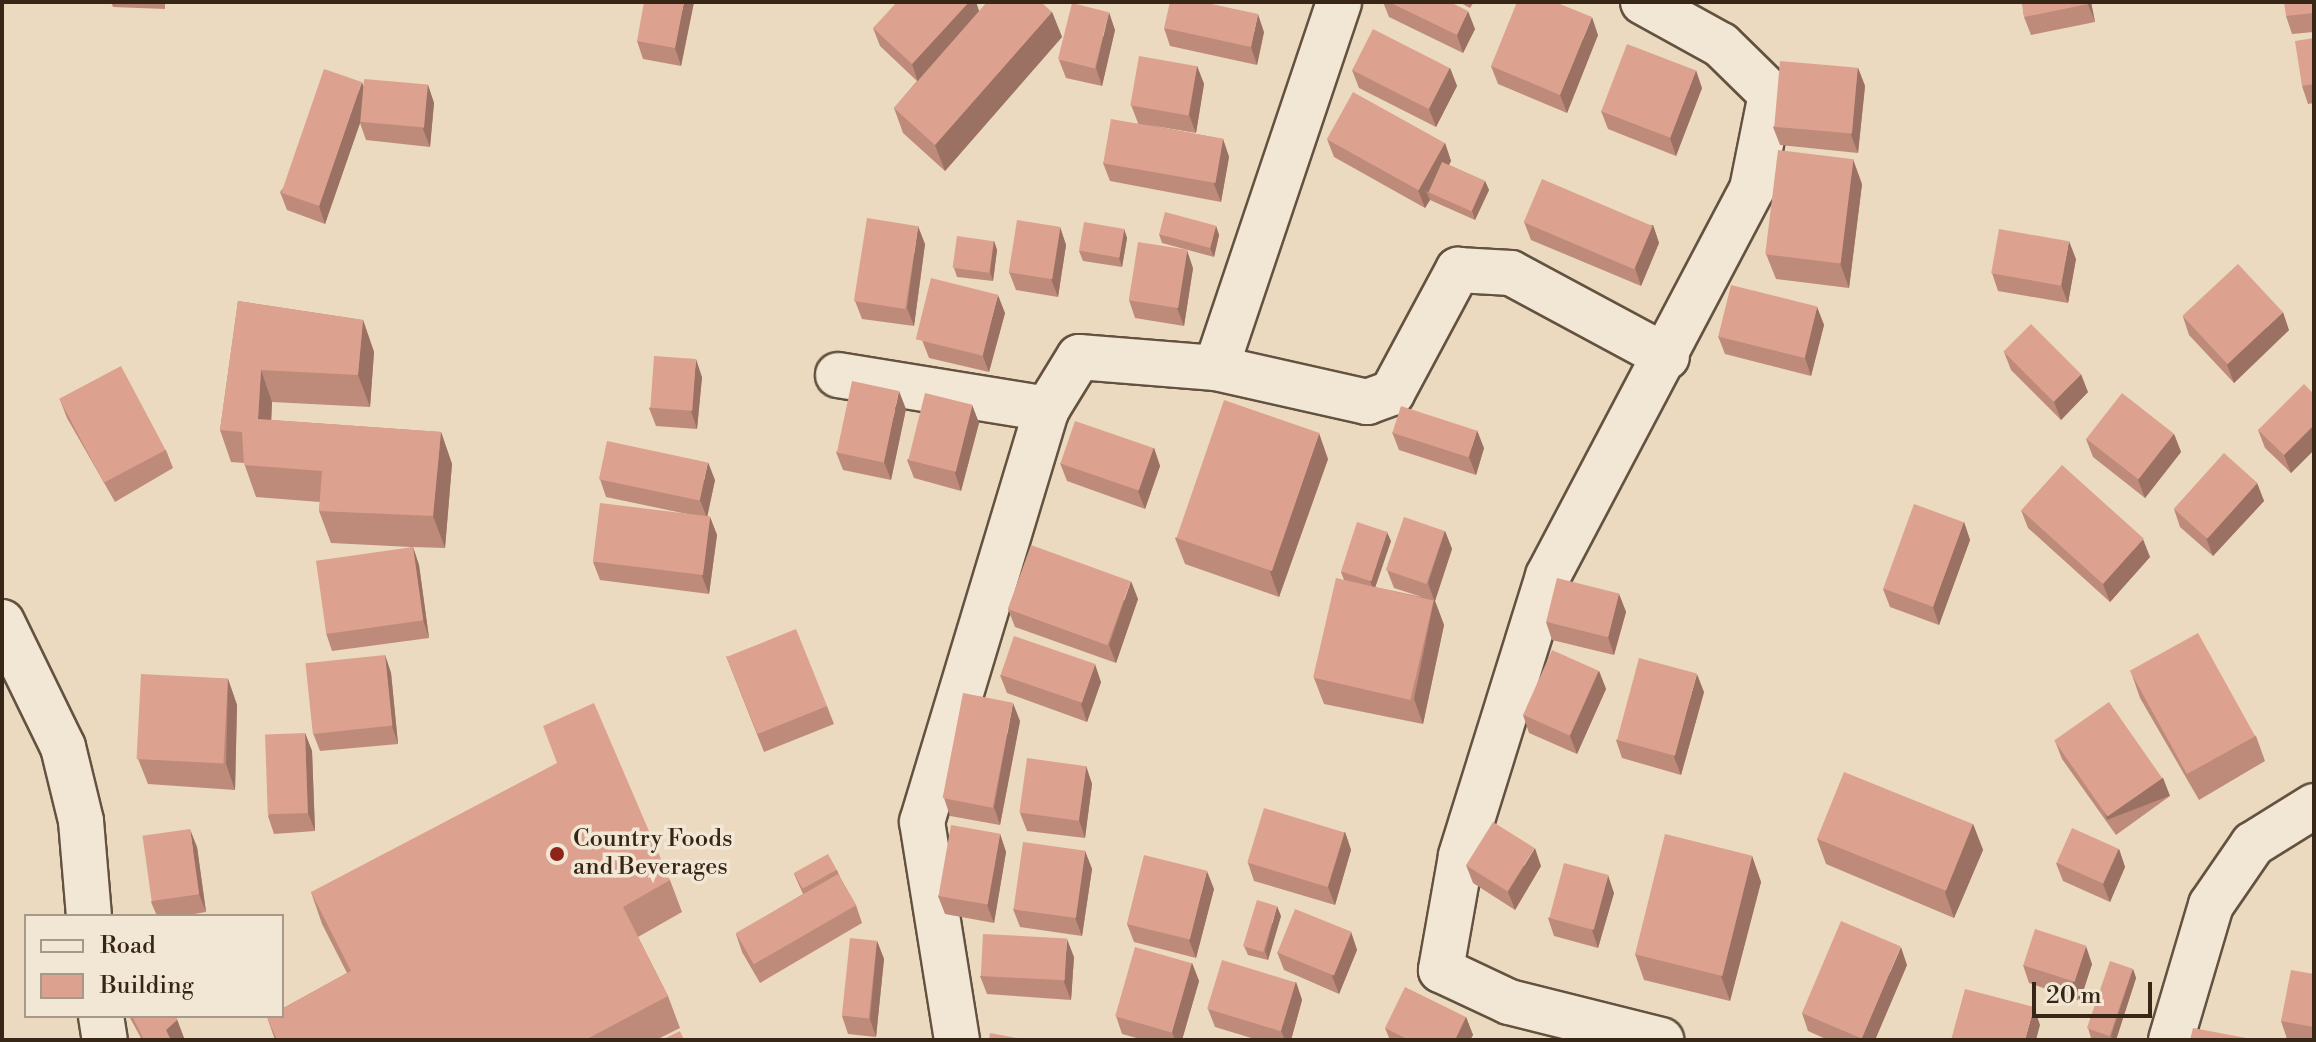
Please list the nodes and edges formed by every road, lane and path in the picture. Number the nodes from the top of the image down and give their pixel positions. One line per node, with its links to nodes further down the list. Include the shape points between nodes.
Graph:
1 (1339, 2): 4 (street)
2 (1643, 2): 3 (street, via 1721,45 1771,94 1752,189)
3 (1667, 357): 4 (street, via 1511,273 1458,270 1392,393 1367,402); 13 (street, via 1548,576 1461,856 1431,988)
4 (1216, 368): 6 (street, via 1079,357)
5 (838, 375): 6 (street)
6 (1047, 409): 12 (street, via 922,822)
7 (2, 622): 9 (street, via 63,747 81,821)
8 (2314, 806): 14 (street, via 2253,844 2211,905)
9 (89, 914)
10 (101, 1018): 11 (street)
11 (105, 1040)
12 (957, 1040)
13 (1661, 1040)
14 (2171, 1040)

